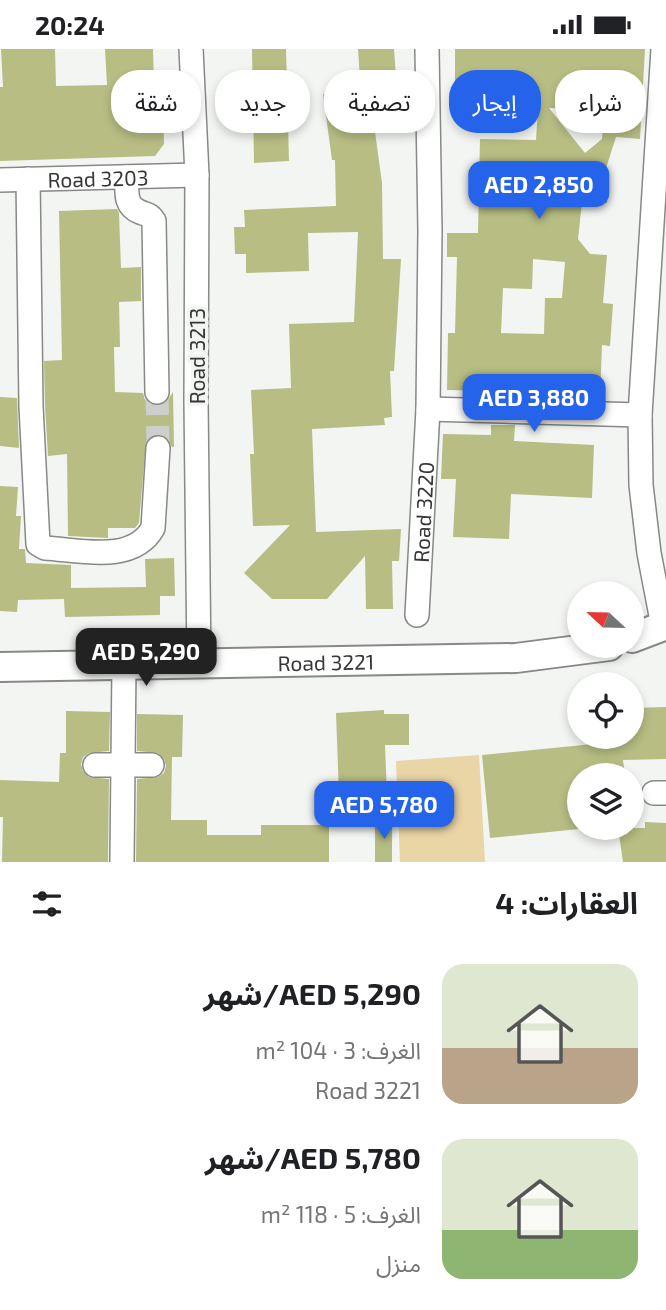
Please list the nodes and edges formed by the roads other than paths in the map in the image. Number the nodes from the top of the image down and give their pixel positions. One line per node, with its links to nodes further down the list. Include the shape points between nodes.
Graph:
1 (191, 49): 4 (street, Road 3213)
2 (427, 49): 10 (street, Road 3220)
3 (663, 49): 6 (street)
4 (197, 175): 5 (street, Road 3203); 18 (street, Road 3213)
5 (127, 177): 7 (street, Road 3203); 9 (street, via 131,206 154,221)
6 (661, 178): 11 (street)
7 (28, 179): 8 (street, Road 3203); 12 (street, via 38,544 119,552 148,537 153,528)
8 (0, 180)
9 (157, 392)
10 (428, 409): 11 (street); 13 (street, Road 3220)
11 (640, 415): 14 (street, via 641,485 649,554)
12 (158, 448)
13 (417, 615)
14 (665, 626): 15 (street)
15 (644, 634)
16 (567, 653): 18 (street, Road 3221, via 516,658)
17 (124, 664): 18 (street, Road 3221); 19 (street, Road 3221); 21 (street)
18 (199, 664)
19 (0, 667)
20 (95, 765): 21 (street)
21 (123, 765): 22 (street); 23 (street)
22 (152, 765)
23 (122, 862)

